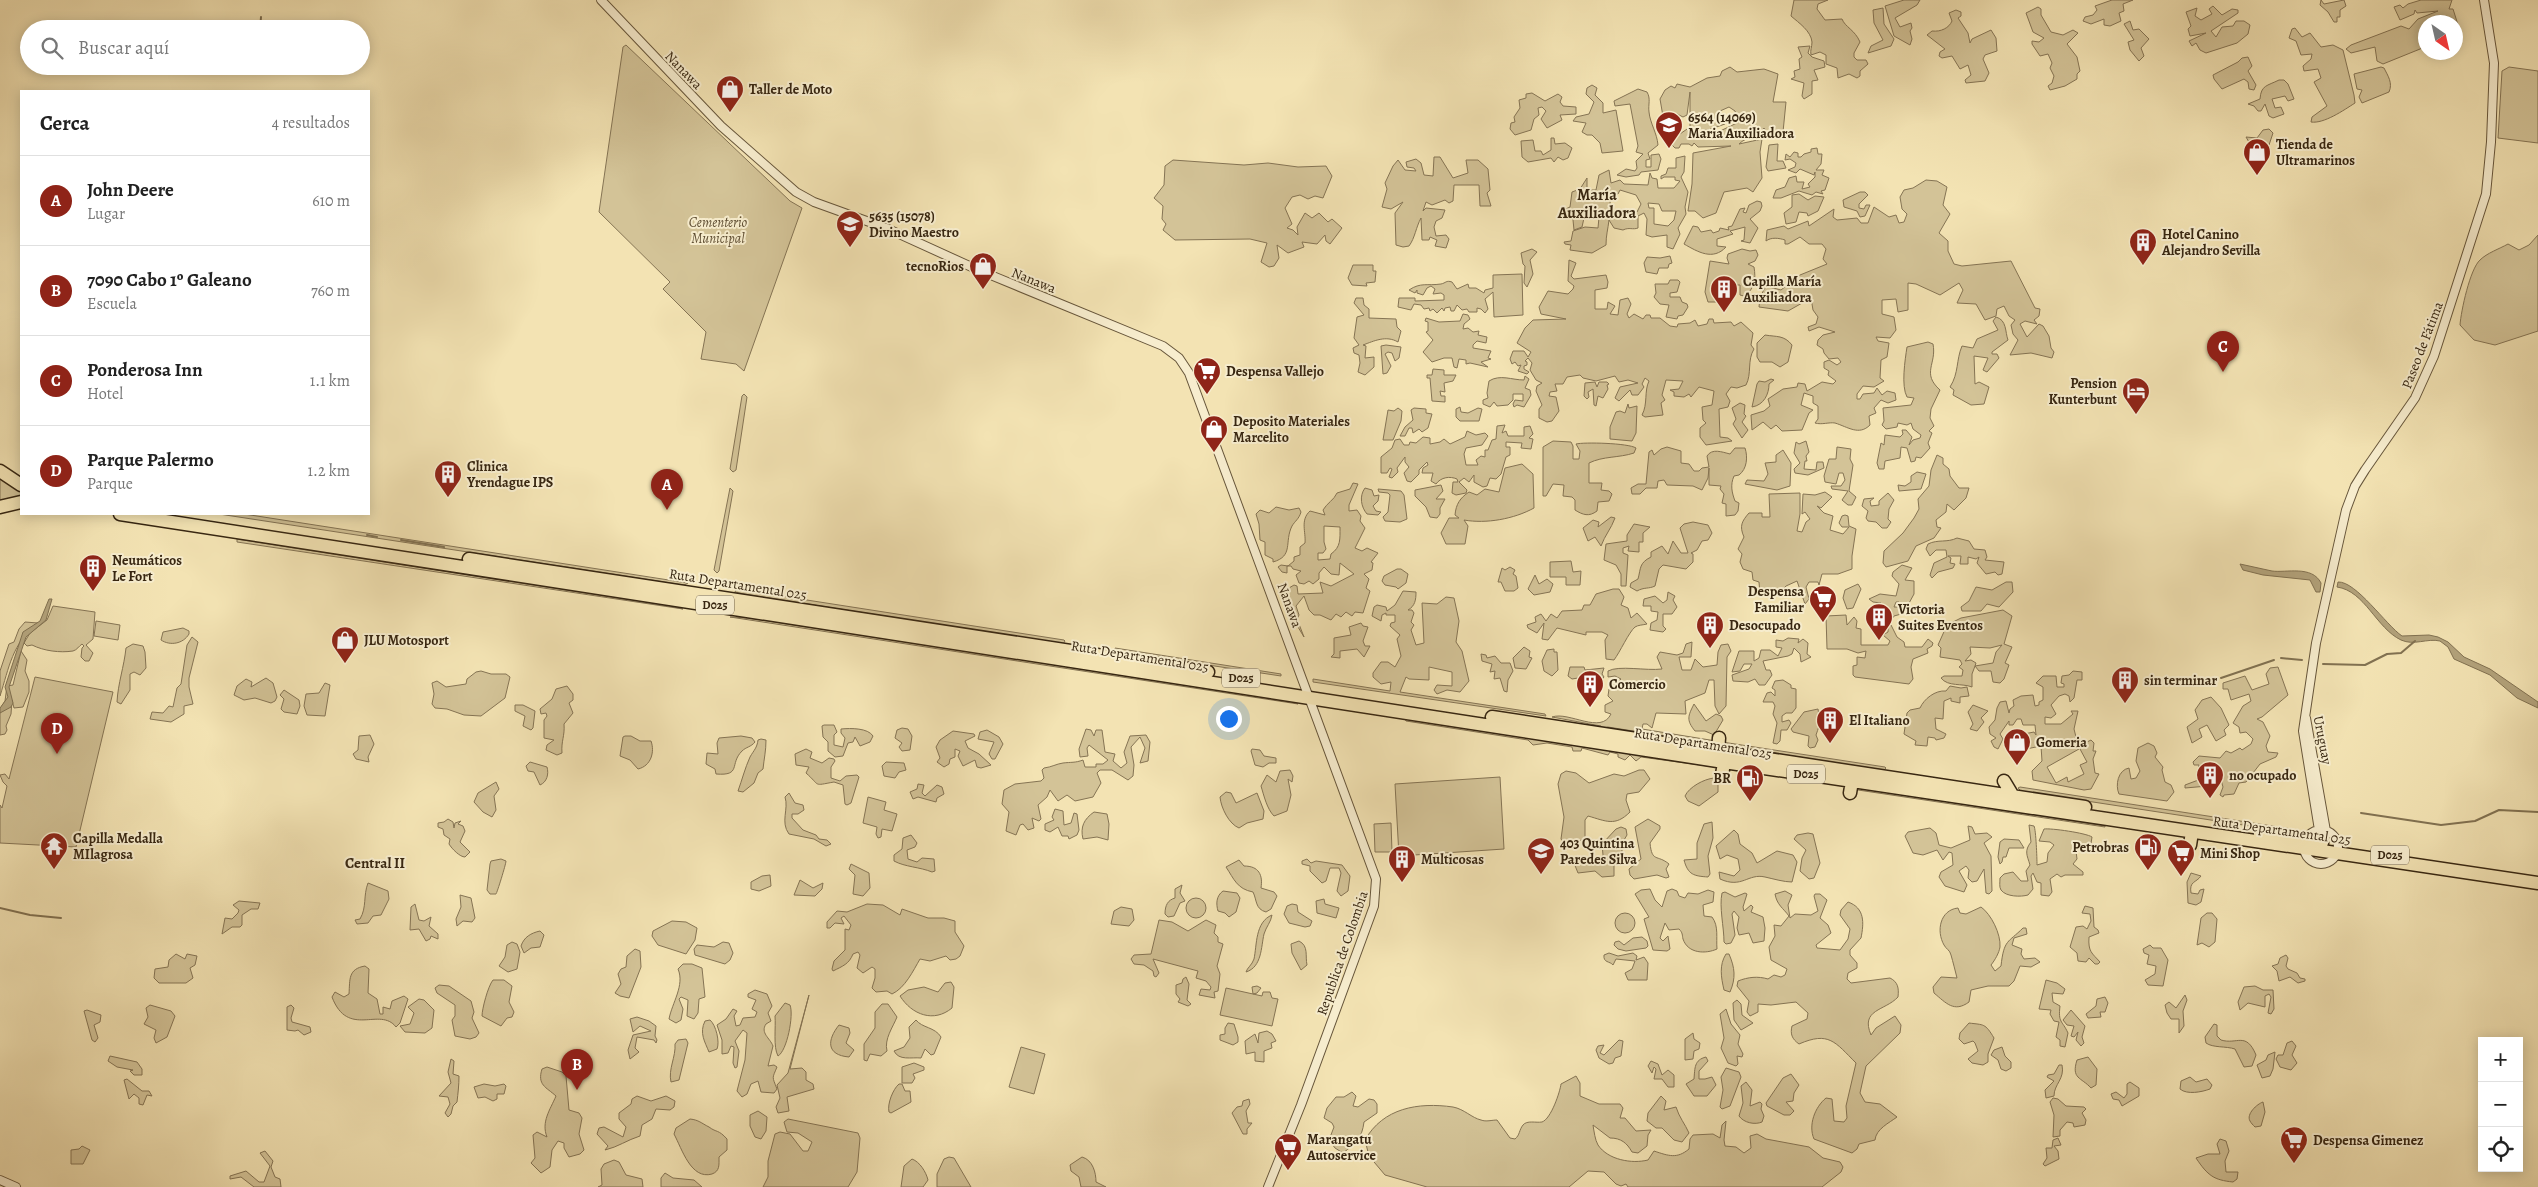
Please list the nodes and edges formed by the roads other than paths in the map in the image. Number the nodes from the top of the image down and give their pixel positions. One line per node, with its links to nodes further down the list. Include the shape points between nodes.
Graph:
1 (601, 0): 9 (street, Nanawa, via 721,126 796,192 1163,346 1179,358 1193,382)
2 (2484, 0): 11 (street, Paseo de Fátima, via 2494,63 2486,194 2434,356 2415,398 2355,486 2346,510 2316,644)
3 (0, 471): 4 (highway)
4 (20, 484)
5 (20, 502): 6 (highway)
6 (0, 507)
7 (127, 515): 9 (highway, Ruta Departamental 025 / D025)
8 (183, 515): 9 (highway, Ruta Departamental 025 / D025)
9 (1308, 692): 10 (highway, Ruta Departamental 025 / D025); 14 (highway, Ruta Departamental 025 / D025); 26 (street, Republica de Colombia, via 1377,888 1374,906 1331,1026)
10 (1399, 711): 13 (highway); 15 (highway, Ruta Departamental 025 / D025)
11 (2305, 711): 20 (street, Uruguay)
12 (1547, 712): 14 (highway)
13 (1396, 724)
14 (1548, 725): 15 (highway, Ruta Departamental 025 / D025)
15 (1721, 756): 18 (highway, Ruta Departamental 025 / D025, via 1888,770); 21 (highway, Ruta Departamental 025 / D025, via 1812,781 1851,787 2191,838)
16 (1956, 774): 18 (highway)
17 (2004, 781): 19 (highway)
18 (1955, 787): 19 (highway, Ruta Departamental 025 / D025)
19 (2013, 796): 21 (highway, Ruta Departamental 025 / D025)
20 (2323, 830): 21 (street, via 2310,833); 22 (street, via 2333,835)
21 (2304, 845): 22 (highway, Ruta Departamental 025 / D025); 22 (street, via 2308,860 2319,865 2330,862)
22 (2338, 849): 23 (highway, Ruta Departamental 025 / D025)
23 (2538, 883)
24 (0, 1180): 25 (street)
25 (16, 1187)
26 (1268, 1187)

